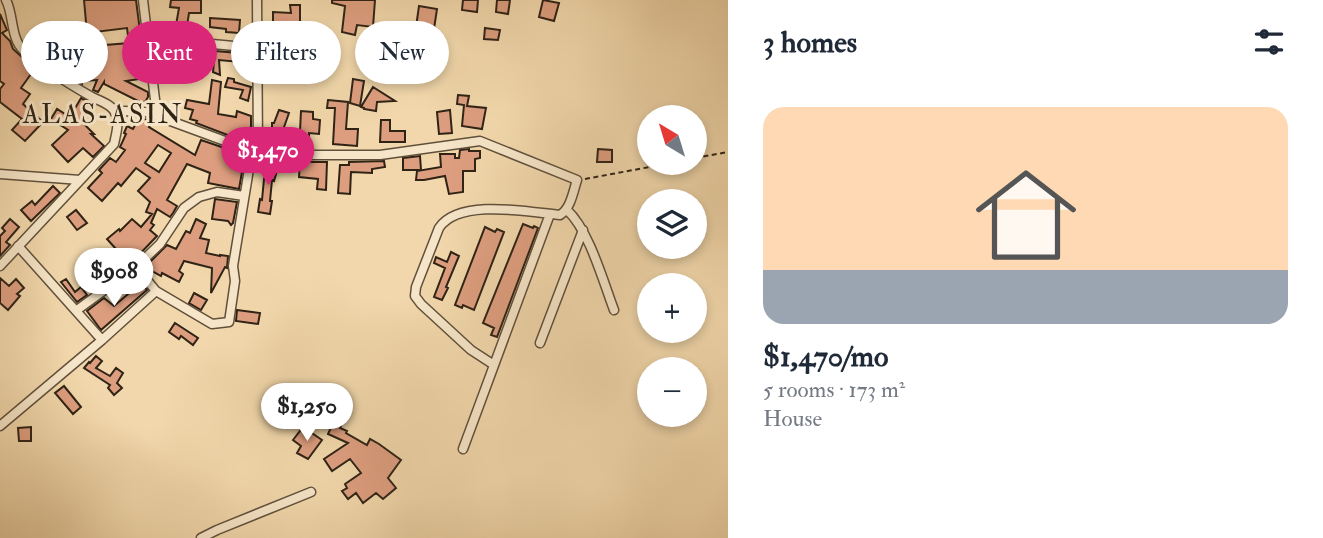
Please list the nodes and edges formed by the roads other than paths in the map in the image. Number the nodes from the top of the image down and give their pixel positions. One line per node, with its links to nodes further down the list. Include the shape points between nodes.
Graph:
1 (142, 0): 4 (street)
2 (257, 0): 5 (street)
3 (8, 1): 8 (street, via 22,49)
4 (145, 21)
5 (257, 21)
6 (152, 84): 9 (street)
7 (256, 84): 10 (street)
8 (115, 113): 9 (street); 12 (street, via 114,144)
9 (156, 116): 10 (street)
10 (255, 151): 13 (street); 14 (street, via 380,155 480,141 577,180)
11 (0, 174): 12 (street)
12 (80, 180): 17 (street)
13 (244, 196): 19 (street, via 217,192 200,197 184,208 160,244); 20 (street, via 229,322 212,324)
14 (566, 210): 15 (street); 16 (street)
15 (550, 214): 25 (street); 25 (street, via 491,208 453,215 439,228 416,287 421,304)
16 (583, 230): 22 (street); 24 (street)
17 (18, 246): 18 (street); 21 (street)
18 (0, 266)
19 (136, 267): 20 (street); 21 (street)
20 (156, 290): 23 (street)
21 (77, 310): 23 (street)
22 (614, 310)
23 (102, 340): 26 (street)
24 (540, 343)
25 (494, 365): 27 (street)
26 (0, 426)
27 (463, 449)
28 (311, 492): 29 (street)
29 (201, 538)

